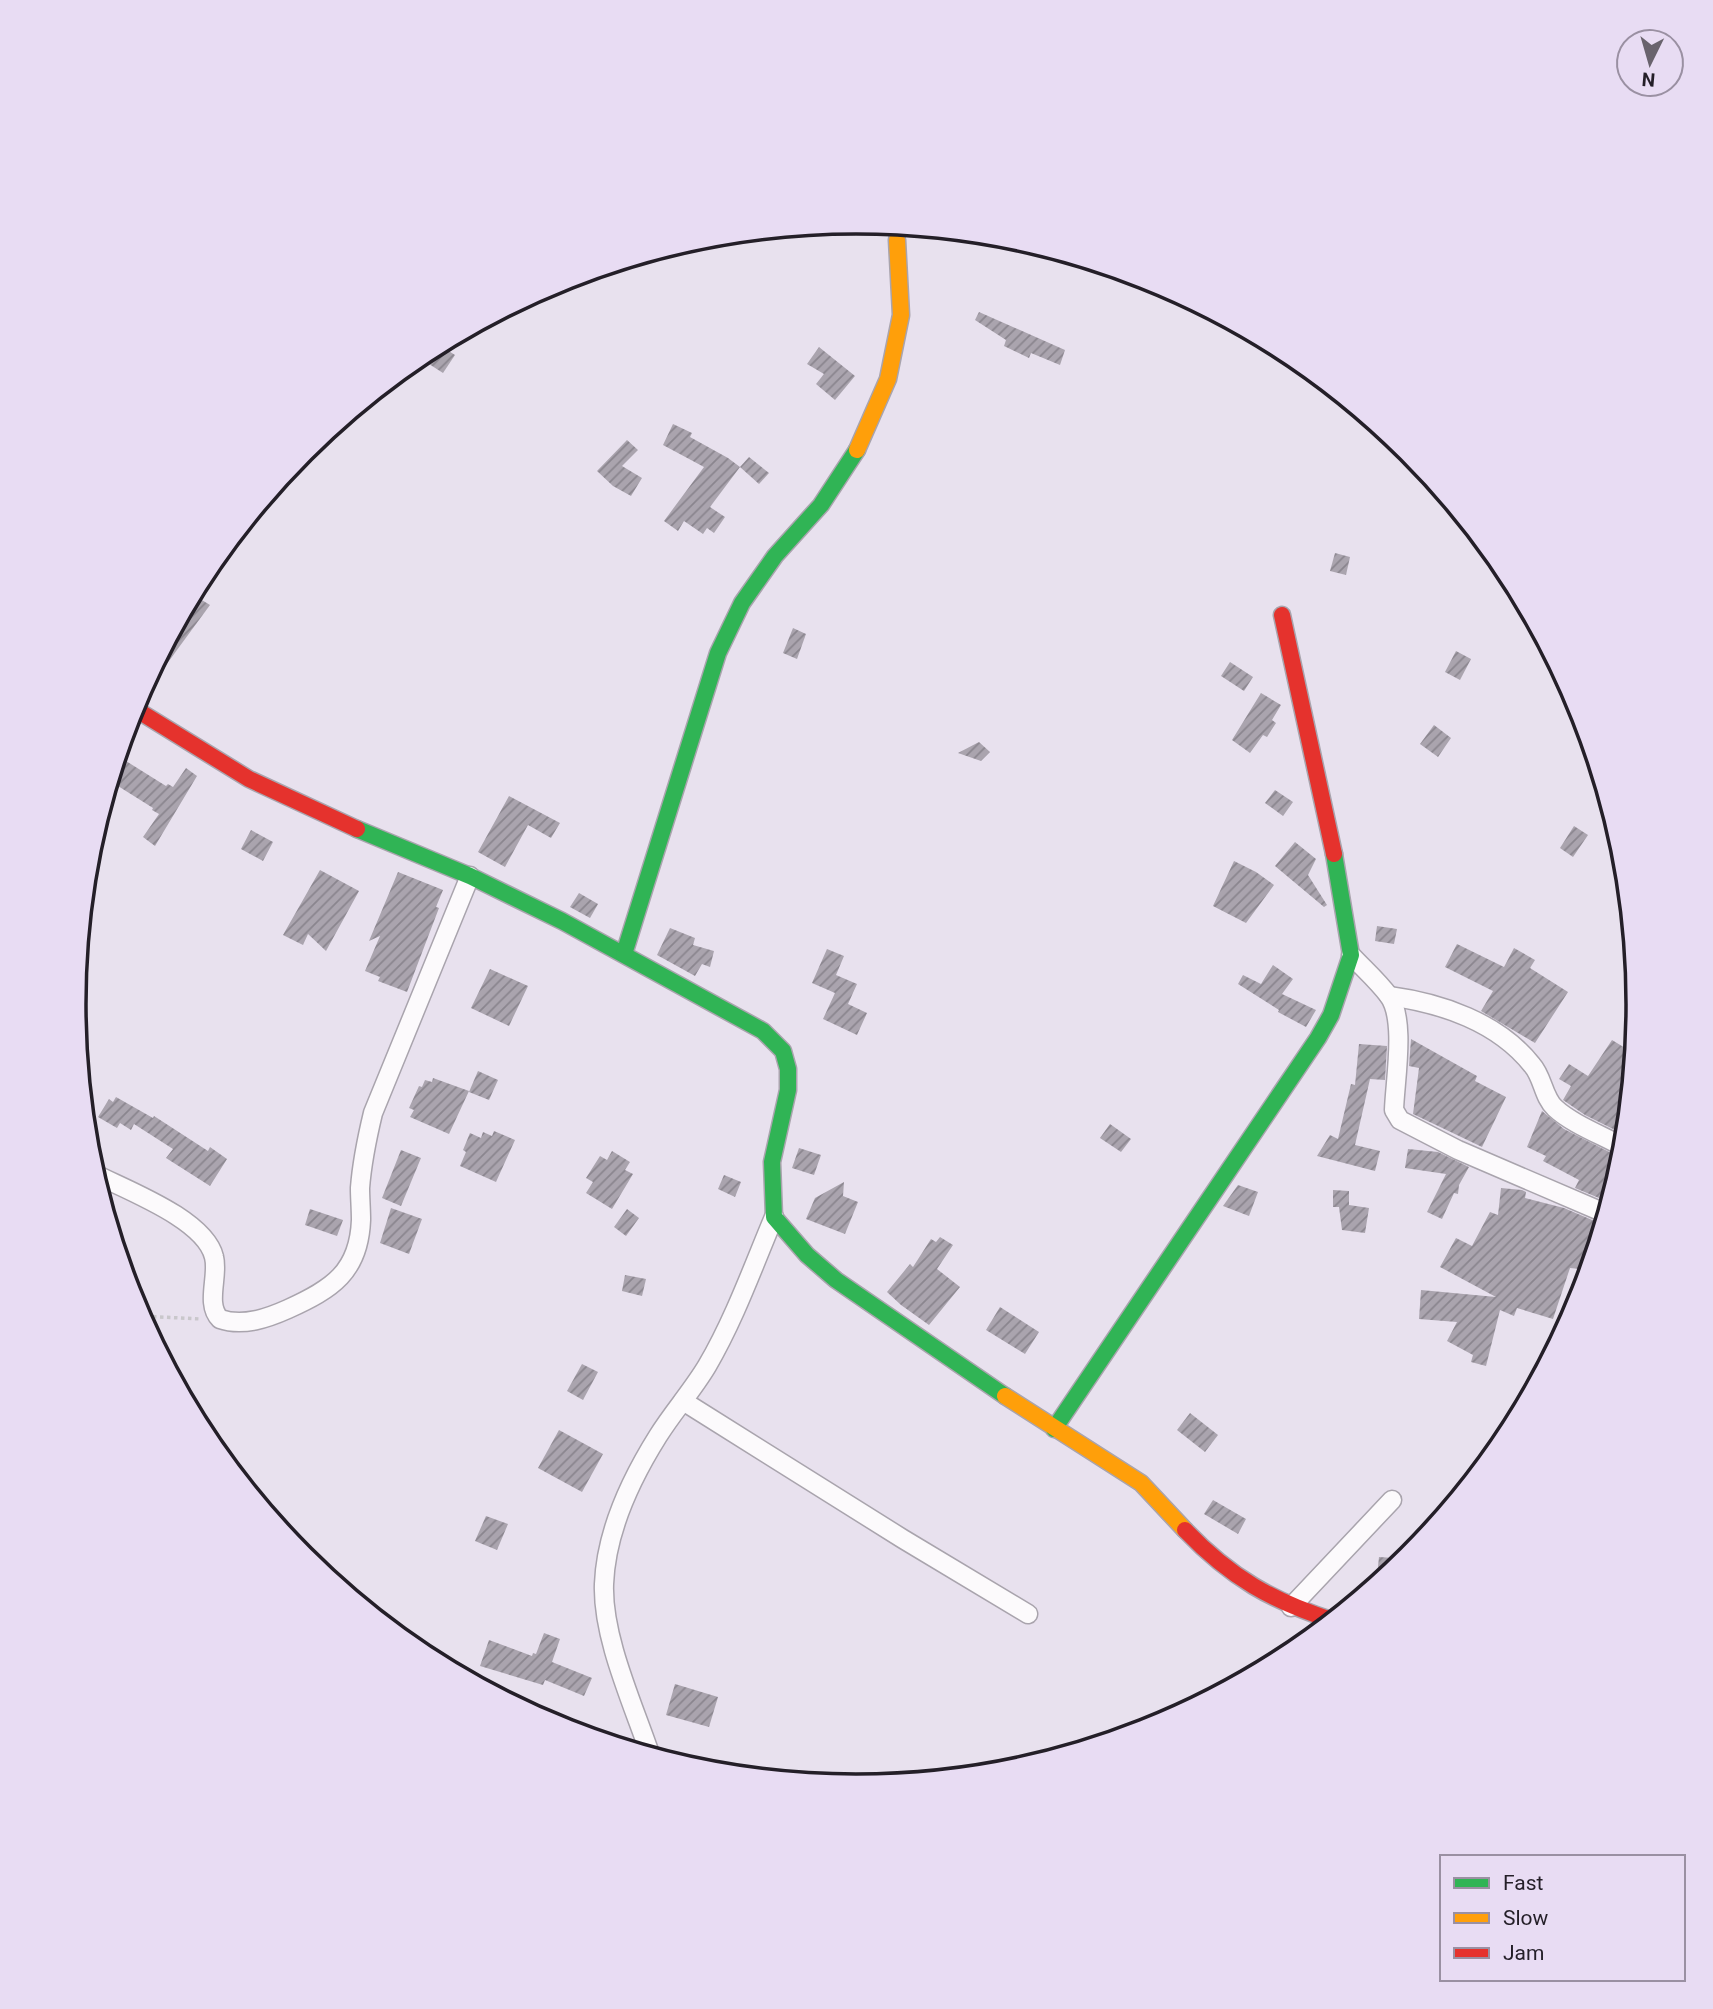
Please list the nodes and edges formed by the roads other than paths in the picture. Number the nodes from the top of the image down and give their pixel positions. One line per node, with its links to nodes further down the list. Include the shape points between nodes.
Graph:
1 (897, 240): 5 (street, via 901,315 888,379 861,444 821,505 775,556 742,603 718,653)
2 (1282, 615): 6 (street, via 1340,880)
3 (143, 714): 4 (street, via 283,796)
4 (470, 876): 5 (street); 9 (street, via 373,1113 364,1152 358,1242 352,1264 338,1281 285,1310 248,1321 220,1319 214,1309 216,1270 208,1241 192,1226)
5 (624, 954): 11 (street, via 763,1031 783,1051 788,1090 772,1162)
6 (1351, 955): 7 (street); 13 (street, via 1331,1015 1318,1038)
7 (1389, 996): 8 (street, via 1434,1004 1488,1028 1532,1065 1553,1107); 10 (street, via 1399,1033 1394,1110 1400,1120)
8 (1614, 1142)
9 (107, 1180)
10 (1599, 1211)
11 (774, 1217): 12 (street, via 724,1334); 13 (street, via 836,1280)
12 (683, 1401): 16 (street); 18 (street, via 634,1479 611,1534 604,1584 609,1631)
13 (1054, 1429): 15 (street, via 1140,1483 1241,1580)
14 (1392, 1500): 15 (street)
15 (1292, 1607): 17 (street)
16 (1028, 1614)
17 (1324, 1618)
18 (648, 1746)

